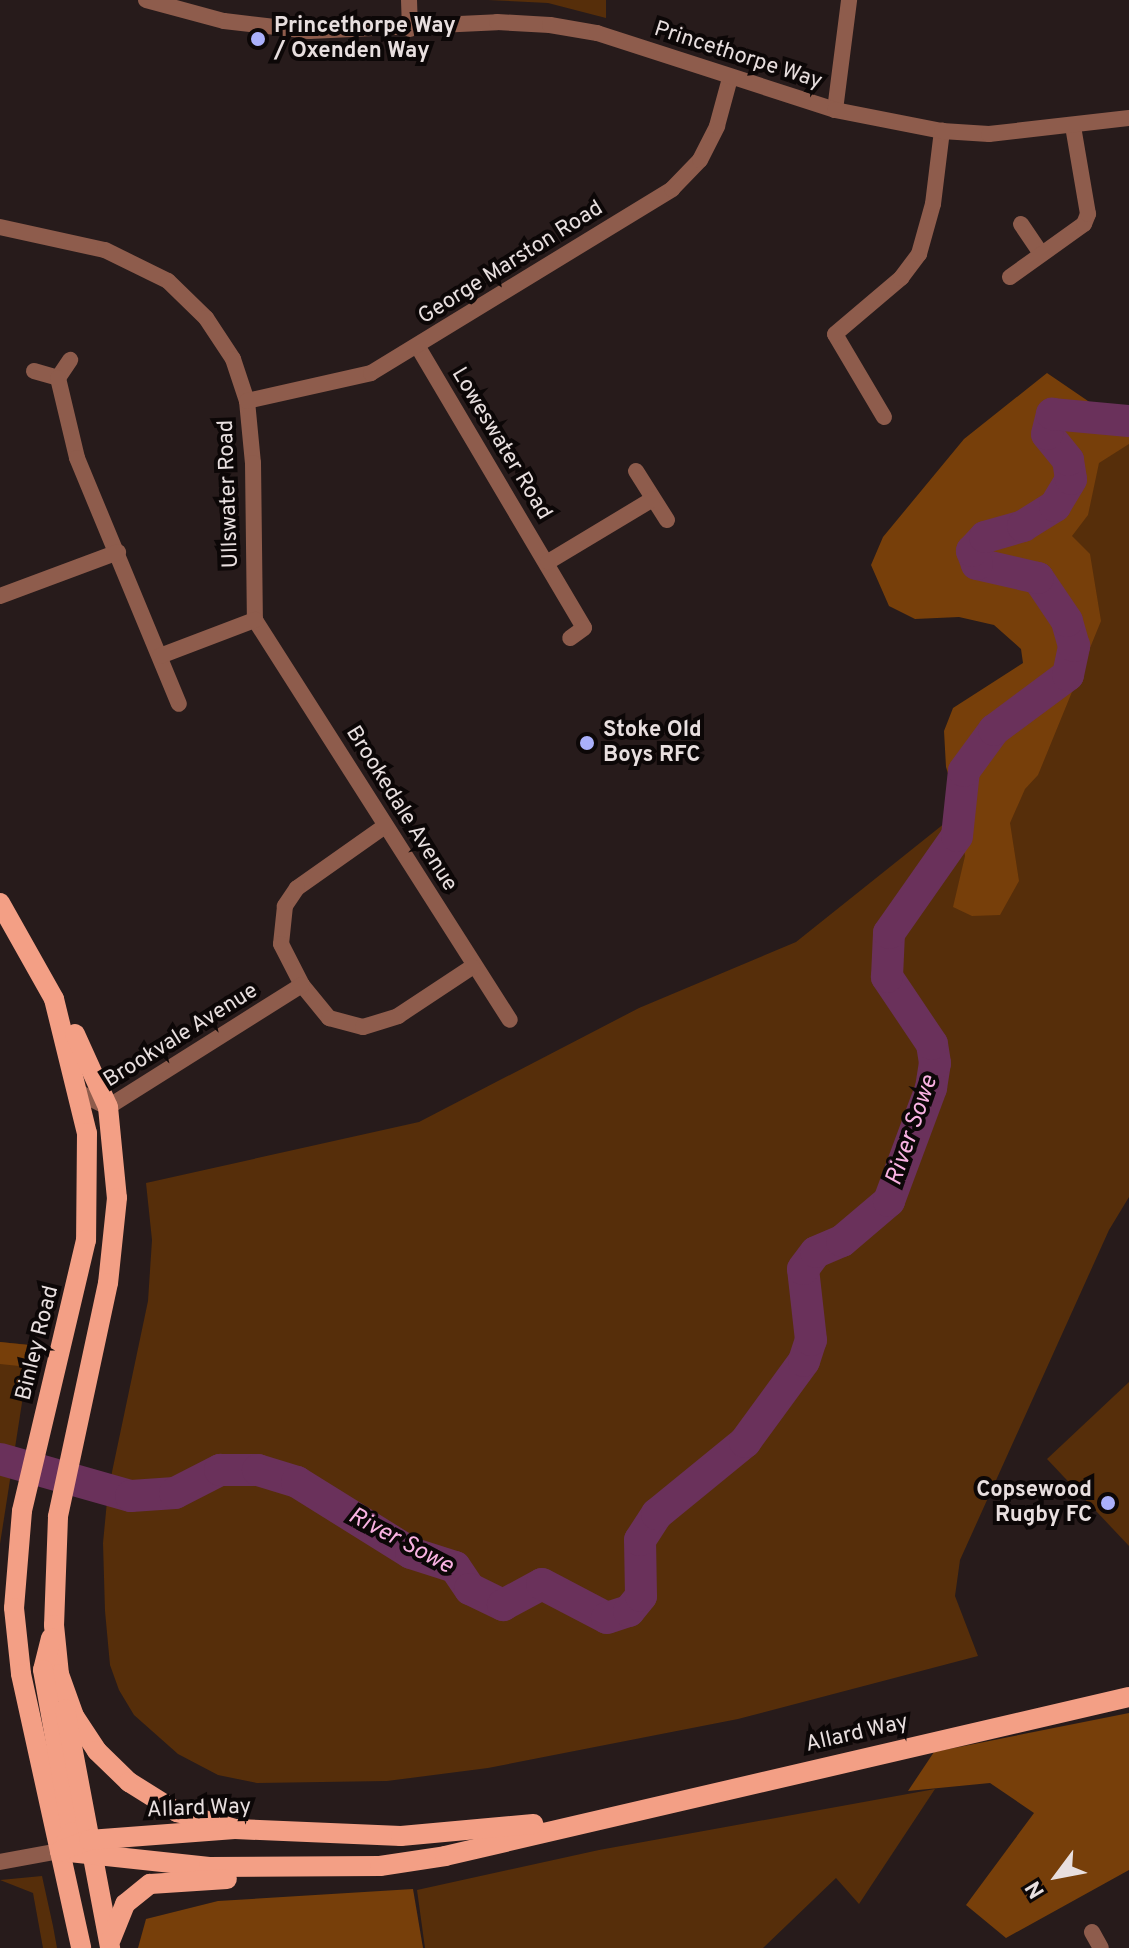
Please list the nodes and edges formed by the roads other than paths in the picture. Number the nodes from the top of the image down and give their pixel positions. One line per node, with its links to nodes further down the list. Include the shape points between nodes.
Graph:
1 (146, 0): 4 (street, Princethorpe Way, via 224,21 295,30)
2 (409, 0): 4 (street)
3 (849, 0): 6 (street)
4 (410, 29): 5 (street, Princethorpe Way, via 497,22 550,25 597,33)
5 (730, 78): 6 (street, Princethorpe Way); 14 (street, George Marston Road, via 700,160 672,189)
6 (835, 110): 9 (street, Princethorpe Way)
7 (1129, 118): 8 (street, Princethorpe Way)
8 (1073, 126): 9 (street, Princethorpe Way, via 989,134); 12 (street, via 1088,214 1084,224)
9 (942, 131): 19 (street, via 933,204 919,254 901,278 835,334)
10 (1021, 224): 12 (street)
11 (0, 227): 18 (street, Ullswater Road, via 105,250 168,281 206,318 226,348)
12 (1041, 254): 13 (street)
13 (1010, 277)
14 (418, 347): 18 (street, George Marston Road, via 371,373); 24 (street, Loweswater Road)
15 (70, 360): 17 (street)
16 (34, 371): 17 (street)
17 (58, 378): 23 (street, via 77,458)
18 (247, 401): 26 (street, Ullswater Road)
19 (884, 417)
20 (636, 471): 21 (street)
21 (653, 499): 22 (street); 24 (street)
22 (667, 520)
23 (118, 552): 25 (street); 28 (street)
24 (548, 562): 27 (street, Loweswater Road, via 584,628)
25 (0, 596)
26 (255, 620): 28 (street); 30 (street, Brookedale Avenue)
27 (570, 638)
28 (160, 656): 29 (street)
29 (179, 704)
30 (385, 826): 32 (street, Brookedale Avenue); 33 (street, via 297,888 285,906 281,944)
31 (0, 903): 34 (main road, Binley Road)
32 (472, 967): 33 (street, via 398,1016 373,1026 329,1018); 35 (street, Brookedale Avenue)
33 (302, 985): 37 (street, Brookvale Avenue)
34 (54, 999): 36 (main road, Binley Road); 37 (main road)
35 (510, 1020)
36 (80, 1093): 37 (street, Brookvale Avenue); 44 (main road, Binley Road, via 88,1160 86,1240 17,1551 21,1674)
37 (108, 1107): 38 (main road, via 117,1198 108,1283 61,1504)
38 (54, 1625): 39 (main road); 44 (main road, via 43,1670 72,1832)
39 (59, 1674): 42 (main road, via 74,1716 97,1751 129,1782 177,1812); 43 (main road)
40 (1129, 1697): 41 (main road, Allard Way)
41 (597, 1819): 42 (main road, Allard Way, via 401,1836); 46 (main road, Allard Way, via 445,1856)
42 (235, 1829): 43 (main road, Allard Way)
43 (91, 1849): 44 (main road, Allard Way); 46 (main road, Allard Way); 48 (main road)
44 (53, 1852): 45 (street); 49 (main road); 50 (main road, Binley Road)
45 (0, 1862)
46 (314, 1870): 48 (main road, Allard Way, via 150,1884 125,1904)
47 (1092, 1932): 51 (street)
48 (110, 1946)
49 (73, 1948)
50 (81, 1948)
51 (1101, 1948)

